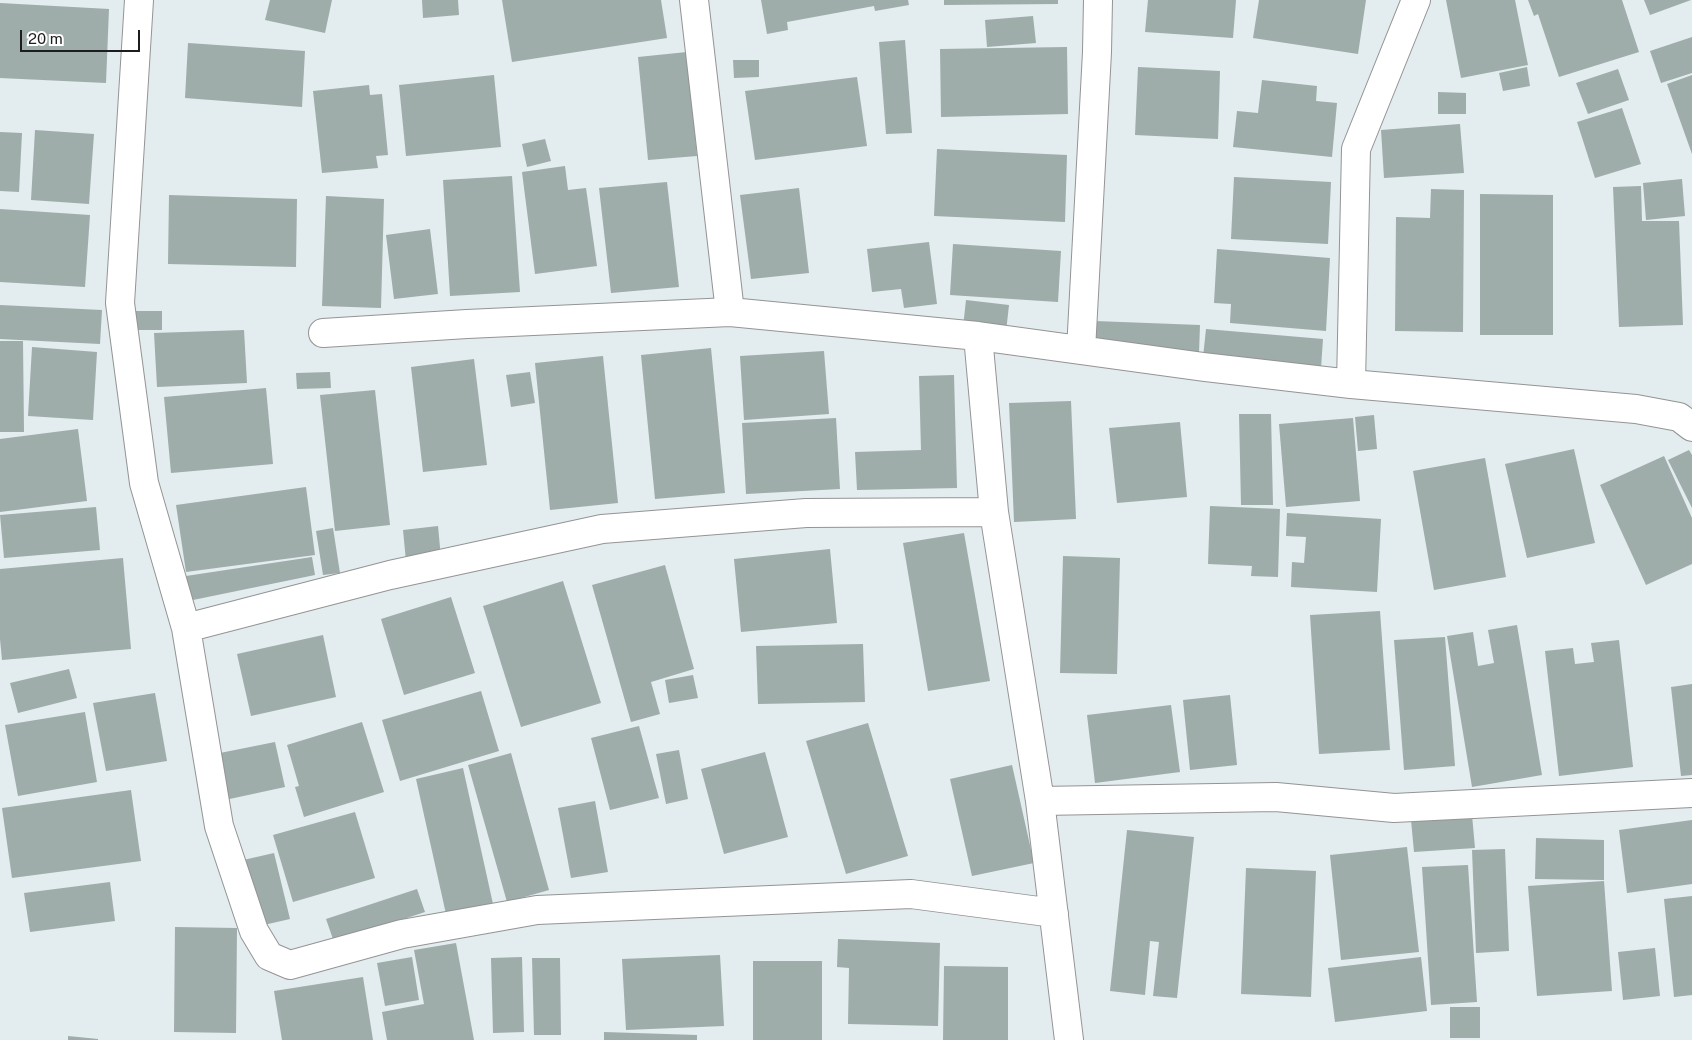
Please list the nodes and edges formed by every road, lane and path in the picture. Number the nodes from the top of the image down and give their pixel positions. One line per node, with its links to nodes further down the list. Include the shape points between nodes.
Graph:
1 (139, 0): 12 (street, via 120,303 144,482)
2 (694, 0): 5 (street)
3 (1098, 0): 8 (street)
4 (1416, 0): 9 (street, via 1356,149)
5 (730, 312): 6 (street); 7 (street)
6 (323, 333)
7 (978, 336): 8 (street); 11 (street)
8 (1081, 350): 9 (street)
9 (1351, 384): 10 (street, via 1636,409 1679,417)
10 (1692, 427)
11 (994, 512): 12 (street, via 806,513 602,530 390,575); 14 (street)
12 (186, 628): 15 (street, via 219,826 254,931 269,956 290,965 402,934 538,910 911,894)
13 (1692, 793): 14 (street, via 1394,808 1276,797)
14 (1040, 801): 15 (street)
15 (1054, 913): 16 (street)
16 (1069, 1040)

